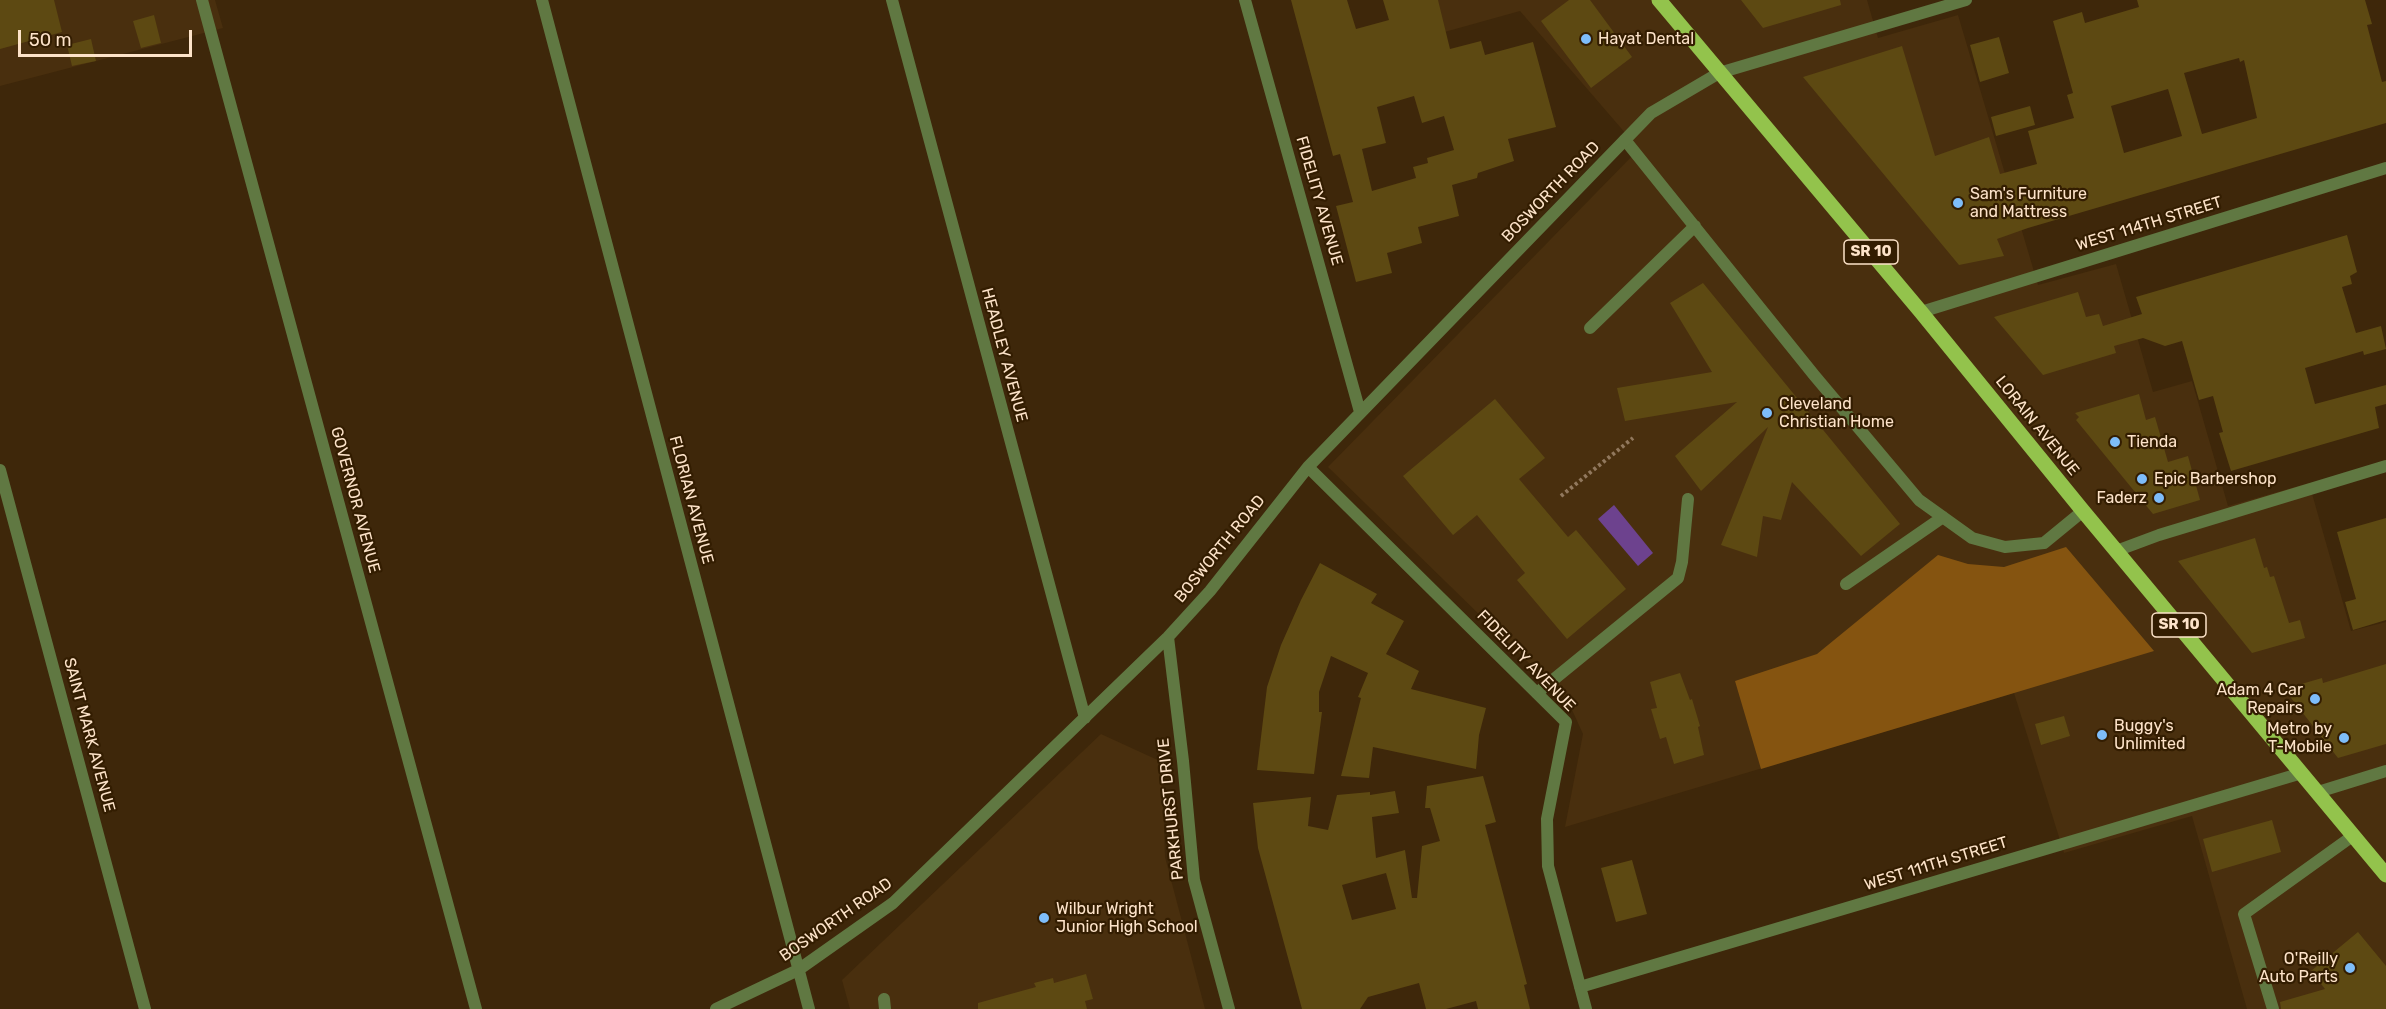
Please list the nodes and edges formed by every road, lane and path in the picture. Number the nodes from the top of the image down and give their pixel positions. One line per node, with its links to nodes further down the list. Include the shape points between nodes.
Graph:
1 (202, 0): 35 (street, GOVERNOR AVENUE)
2 (542, 0): 32 (street, FLORIAN AVENUE)
3 (892, 0): 26 (street, HEADLEY AVENUE)
4 (1245, 0): 13 (street, FIDELITY AVENUE)
5 (1659, 0): 7 (main road, LORAIN AVENUE / SR 10)
6 (1966, 0): 7 (street, BOSWORTH ROAD)
7 (1719, 74): 8 (street, BOSWORTH ROAD, via 1651,113); 11 (main road, LORAIN AVENUE / SR 10)
8 (1625, 140): 10 (street); 13 (street, BOSWORTH ROAD)
9 (2386, 168): 11 (street, WEST 114TH STREET)
10 (1695, 226): 12 (street); 21 (street, via 1919,500)
11 (1921, 312): 20 (main road, LORAIN AVENUE / SR 10)
12 (1590, 328)
13 (1360, 412): 15 (street, BOSWORTH ROAD)
14 (1633, 438): 18 (path)
15 (1308, 466): 24 (street, BOSWORTH ROAD, via 1210,591); 25 (street, FIDELITY AVENUE)
16 (2386, 466): 22 (street)
17 (0, 470): 34 (street, SAINT MARK AVENUE)
18 (1561, 496)
19 (1688, 499): 25 (street, via 1678,578)
20 (2083, 511): 21 (street, via 2044,543 2005,547 1971,538); 22 (main road, LORAIN AVENUE / SR 10)
21 (1943, 517): 23 (street)
22 (2116, 551): 28 (main road, LORAIN AVENUE / SR 10)
23 (1846, 584)
24 (1168, 637): 26 (street, BOSWORTH ROAD); 38 (street, PARKHURST DRIVE, via 1194,880)
25 (1537, 693): 33 (street, FIDELITY AVENUE, via 1566,722 1547,819 1548,866)
26 (1085, 718): 32 (street, BOSWORTH ROAD, via 893,903)
27 (2386, 771): 29 (street)
28 (2302, 773): 29 (main road, LORAIN AVENUE / SR 10); 33 (street, WEST 111TH STREET)
29 (2318, 792): 30 (main road, LORAIN AVENUE / SR 10)
30 (2354, 835): 31 (main road, LORAIN AVENUE / SR 10); 40 (street, via 2244,914)
31 (2386, 875)
32 (798, 970): 36 (street, BOSWORTH ROAD); 37 (street, FLORIAN AVENUE)
33 (1580, 987): 39 (street, FIDELITY AVENUE)
34 (145, 1009)
35 (476, 1009)
36 (716, 1009)
37 (809, 1009)
38 (1229, 1009)
39 (1586, 1009)
40 (2273, 1009)

